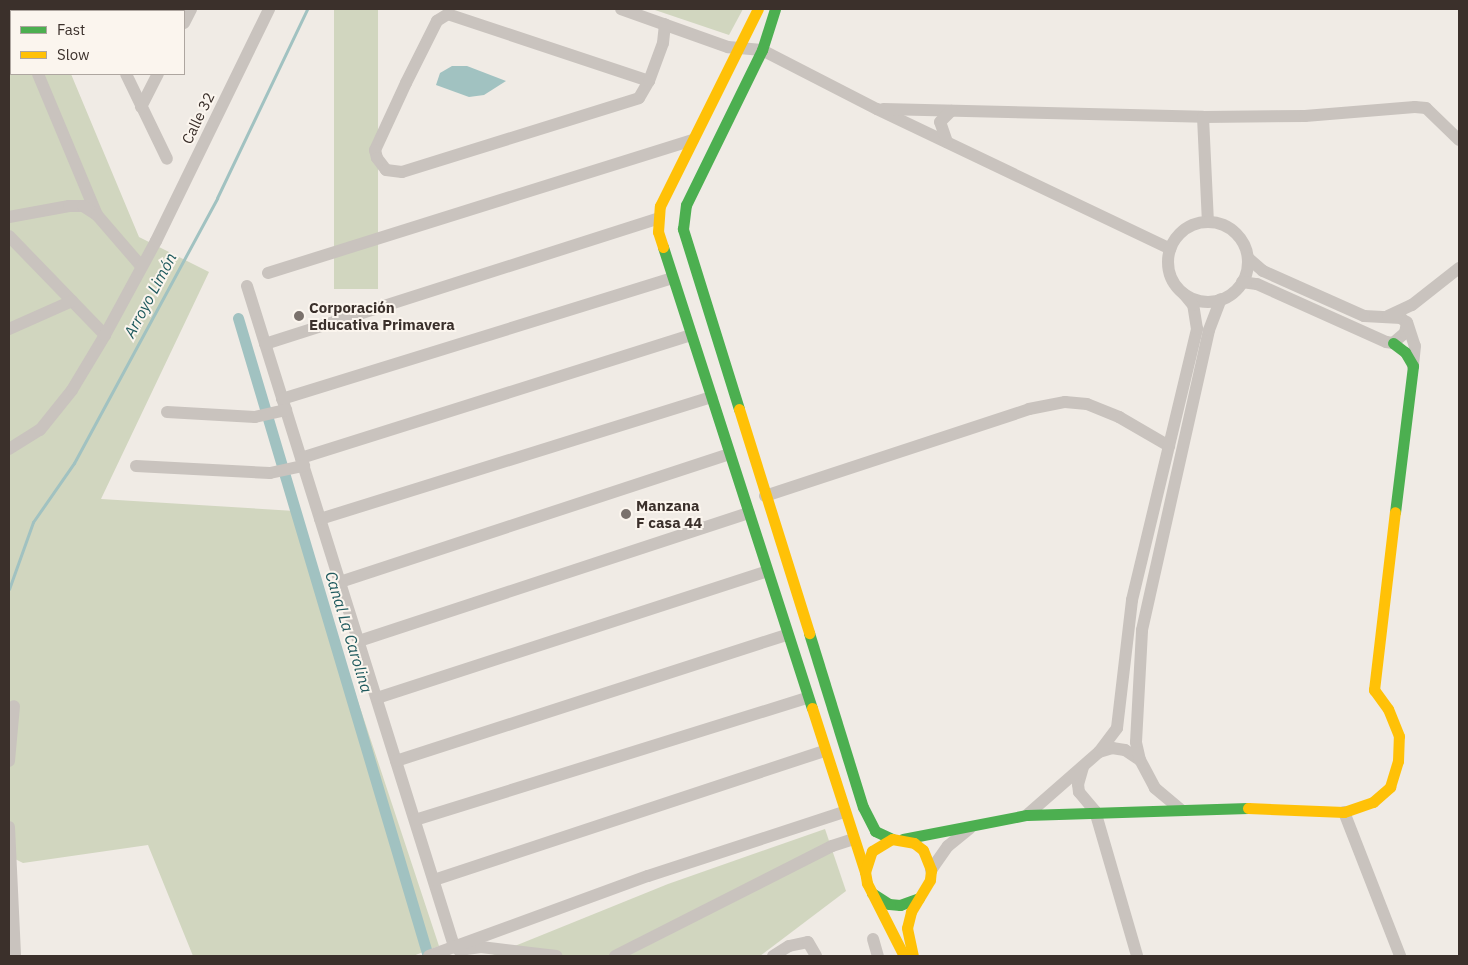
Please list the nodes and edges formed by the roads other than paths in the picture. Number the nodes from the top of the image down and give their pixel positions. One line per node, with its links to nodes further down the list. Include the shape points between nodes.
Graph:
1 (191, 9): 6 (street)
2 (269, 9): 29 (street, Calle 32)
3 (621, 9): 7 (street)
4 (758, 9): 8 (street)
5 (775, 9): 9 (street)
6 (185, 21)
7 (665, 24): 8 (street); 13 (street, via 663,43)
8 (738, 50): 9 (street); 18 (street)
9 (762, 50): 15 (street); 46 (street, via 683,214 684,238)
10 (38, 75): 22 (street)
11 (126, 75): 14 (street)
12 (157, 75): 14 (street)
13 (649, 81): 13 (street, via 448,14 437,21 406,82 375,150 377,158 386,170 402,172 639,98)
14 (141, 107): 21 (street)
15 (877, 109): 16 (street); 20 (street)
16 (950, 110): 17 (street); 20 (street, via 940,122)
17 (1203, 117): 19 (street, via 1305,116 1426,108); 25 (street)
18 (693, 140): 24 (street); 31 (street)
19 (1459, 140)
20 (946, 142): 27 (street)
21 (167, 159)
22 (97, 215): 23 (street, via 83,206 69,206); 29 (street)
23 (9, 218)
24 (657, 219): 32 (street); 45 (street)
25 (1208, 222): 27 (street, via 1185,229); 28 (street, via 1232,230 1243,242)
26 (9, 236): 37 (street)
27 (1170, 249): 35 (street, via 1170,273)
28 (1248, 258): 33 (street); 39 (street, via 1263,271 1328,302 1364,316)
29 (141, 266): 42 (street, Calle 32)
30 (1459, 268): 38 (street)
31 (268, 273)
32 (672, 278): 43 (street); 50 (street)
33 (1242, 282): 36 (street); 44 (street, via 1258,284)
34 (247, 286): 45 (street)
35 (1184, 294): 36 (street, via 1199,301); 52 (street, via 1193,305 1198,329)
36 (1221, 299): 69 (street, via 1207,339 1142,630 1136,742)
37 (72, 301): 41 (street); 42 (street)
38 (1412, 305): 39 (street); 40 (street)
39 (1388, 316): 40 (street, via 1401,318)
40 (1407, 324): 44 (street, via 1405,333); 47 (street, via 1415,346)
41 (9, 329)
42 (105, 335): 53 (street, Calle 32, via 72,390 40,430)
43 (691, 335): 48 (street); 55 (street)
44 (1393, 343): 47 (street, via 1405,352)
45 (265, 344): 50 (street)
46 (723, 363): 48 (street); 57 (street)
47 (1413, 366): 76 (street, via 1374,690 1388,709 1400,749 1390,787 1373,802)
48 (702, 370): 49 (street)
49 (711, 397): 54 (street); 59 (street)
50 (284, 404): 51 (street, via 255,417); 55 (street)
51 (167, 412)
52 (1169, 446): 57 (street, via 1119,417 1087,404 1064,402 1029,409); 68 (street, via 1132,600 1117,728)
53 (9, 449)
54 (729, 454): 58 (street); 61 (street)
55 (302, 462): 56 (street, via 288,470 270,473); 59 (street)
56 (136, 466)
57 (765, 496): 82 (street, via 867,818 879,834)
58 (748, 513): 60 (street); 63 (street)
59 (320, 519): 61 (street)
60 (767, 571): 62 (street); 64 (street)
61 (340, 582): 63 (street)
62 (787, 635): 65 (street); 71 (street)
63 (359, 641): 64 (street)
64 (377, 698): 71 (street)
65 (807, 698): 67 (street); 78 (street)
66 (14, 706): 70 (street)
67 (824, 751): 75 (street); 85 (street)
68 (1098, 752): 69 (street, via 1112,748 1125,750); 72 (street)
69 (1140, 760): 73 (street, via 1155,788)
70 (9, 761)
71 (396, 761): 78 (street)
72 (1084, 766): 74 (street, via 1079,792); 77 (street)
73 (1180, 809): 74 (street); 76 (street)
74 (1095, 811): 77 (street); 99 (street)
75 (844, 812): 81 (street); 89 (street, via 648,876)
76 (1344, 812): 100 (street)
77 (1027, 815): 80 (street)
78 (415, 820): 85 (street)
79 (9, 827): 90 (street)
80 (970, 828): 82 (street); 83 (street, via 948,846)
81 (853, 839): 84 (street); 93 (street, via 832,846)
82 (898, 839): 83 (street, via 923,850); 84 (street, via 872,851)
83 (931, 870): 87 (street, via 930,880)
84 (865, 872): 86 (street)
85 (434, 880): 89 (street)
86 (872, 892): 87 (street, via 880,900 894,905); 97 (street)
87 (919, 898): 98 (street, via 907,928)
88 (873, 939): 96 (street)
89 (448, 948): 91 (street); 92 (street, via 481,947)
90 (15, 956)
91 (428, 956)
92 (556, 956)
93 (615, 956)
94 (773, 956): 95 (street, via 789,946 808,942)
95 (816, 956)
96 (878, 956)
97 (904, 956)
98 (913, 956)
99 (1137, 956)
100 (1400, 956)

